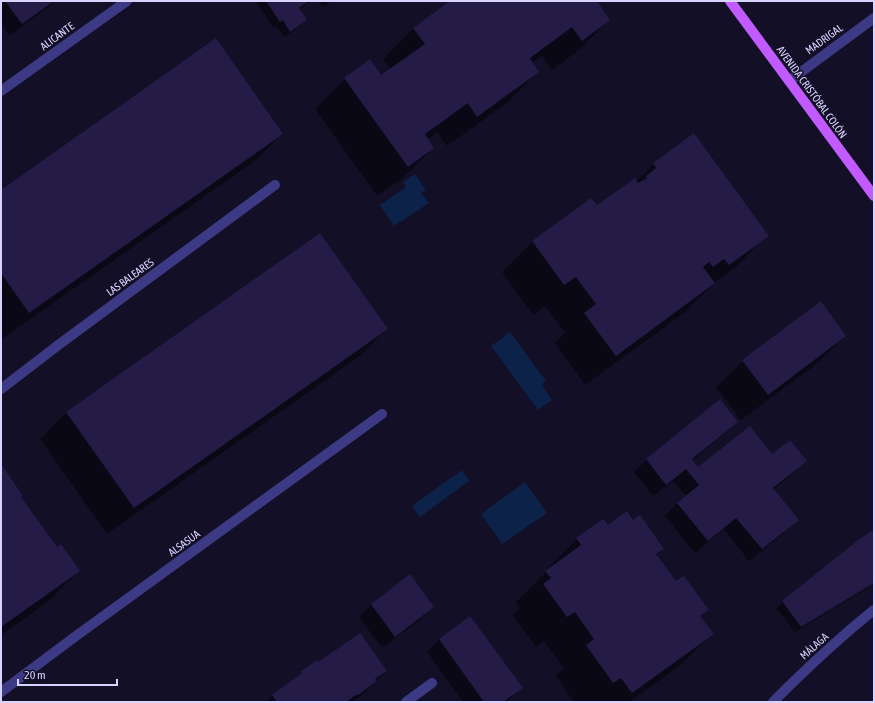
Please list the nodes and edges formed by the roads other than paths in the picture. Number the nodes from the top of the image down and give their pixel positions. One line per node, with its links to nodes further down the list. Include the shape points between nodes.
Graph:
1 (127, 1): 5 (street, ALICANTE)
2 (730, 1): 4 (main road, AVENIDA CRISTÓBAL COLÓN)
3 (874, 18): 4 (street, MADRIGAL)
4 (789, 80): 7 (main road, AVENIDA CRISTÓBAL COLÓN)
5 (1, 91)
6 (275, 185): 8 (street, LAS BALEARES)
7 (874, 196)
8 (1, 389)
9 (382, 414): 12 (street, ALSASUA)
10 (874, 610): 14 (street, MÁLAGA, via 845,633)
11 (432, 683): 13 (street)
12 (1, 692)
13 (406, 702)
14 (773, 702)

